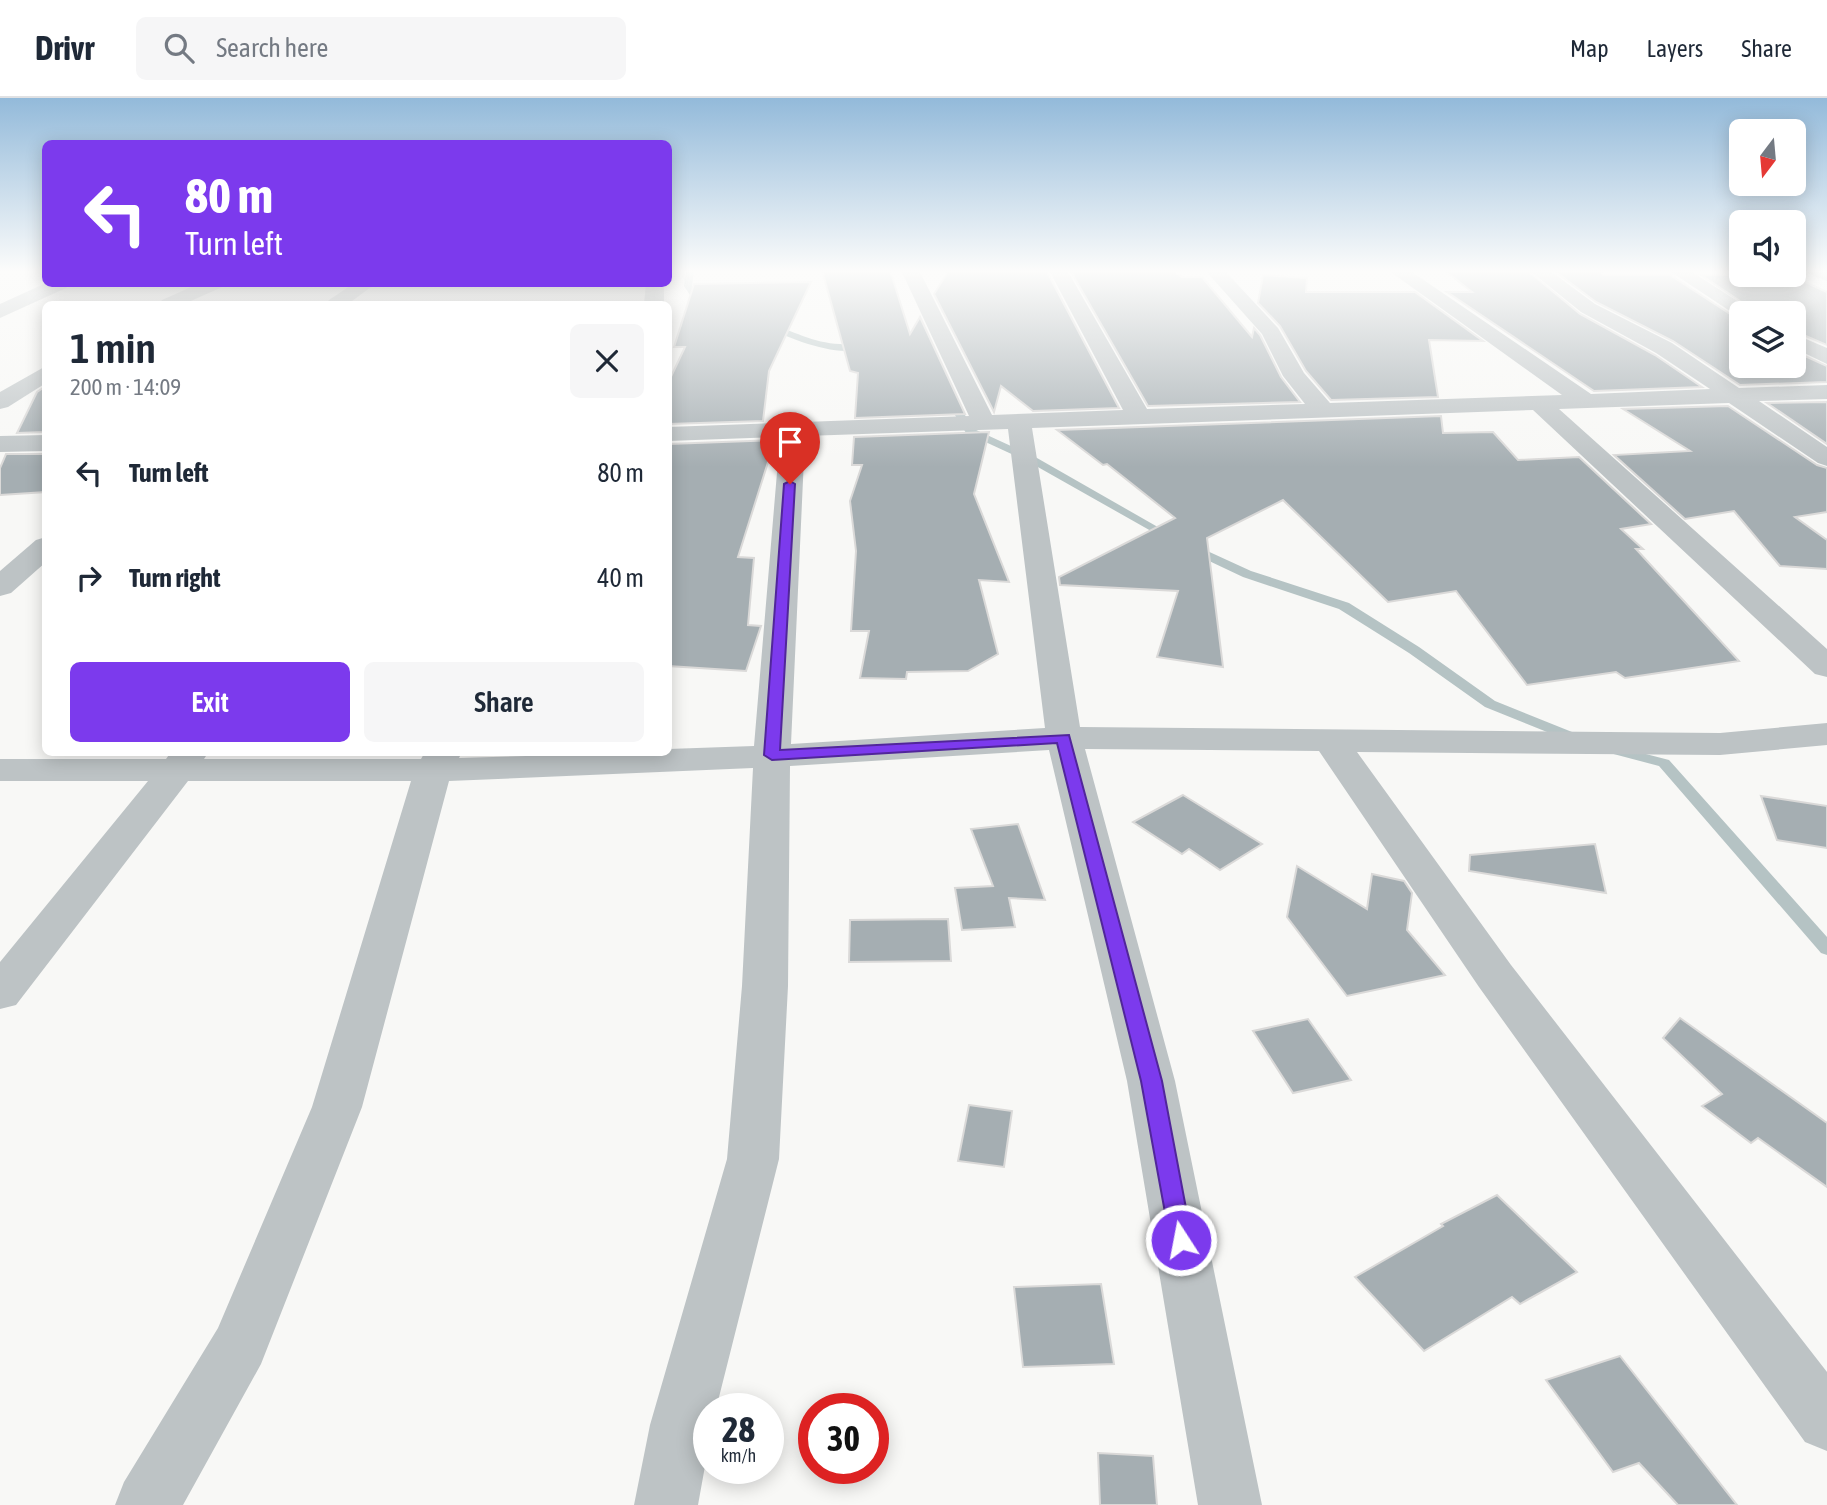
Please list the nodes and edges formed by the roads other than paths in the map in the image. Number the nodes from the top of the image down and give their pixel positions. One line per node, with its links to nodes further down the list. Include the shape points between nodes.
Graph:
1 (941, 336): 17 (street)
2 (1094, 336): 15 (street)
3 (1273, 336): 14 (street, via 1294,376)
4 (1491, 336): 11 (street)
5 (1641, 336): 10 (street)
6 (1806, 346): 7 (street)
7 (1827, 357)
8 (42, 376): 12 (street)
9 (1827, 392): 10 (street)
10 (1732, 395): 11 (street); 22 (street)
11 (1585, 401): 13 (street)
12 (0, 402)
13 (1538, 402): 14 (street); 25 (street)
14 (1325, 412): 15 (street)
15 (1139, 417): 16 (street)
16 (1019, 421): 17 (street); 27 (street)
17 (984, 423): 18 (street)
18 (793, 429): 19 (street); 29 (street)
19 (672, 434)
20 (42, 443): 21 (street)
21 (0, 444)
22 (1827, 458)
23 (42, 550): 24 (street)
24 (0, 587)
25 (1827, 667)
26 (1827, 734): 28 (street, via 1720,744)
27 (1064, 738): 28 (street); 29 (street); 37 (street, via 1152,1081)
28 (1330, 740): 34 (street, via 1495,976)
29 (772, 755): 30 (street); 36 (street, via 765,986 753,1160 681,1425)
30 (438, 761): 31 (street); 35 (street, via 337,1107 240,1345)
31 (185, 762): 32 (street); 33 (street)
32 (0, 770)
33 (0, 993)
34 (1827, 1421)
35 (147, 1505)
36 (666, 1505)
37 (1230, 1505)

